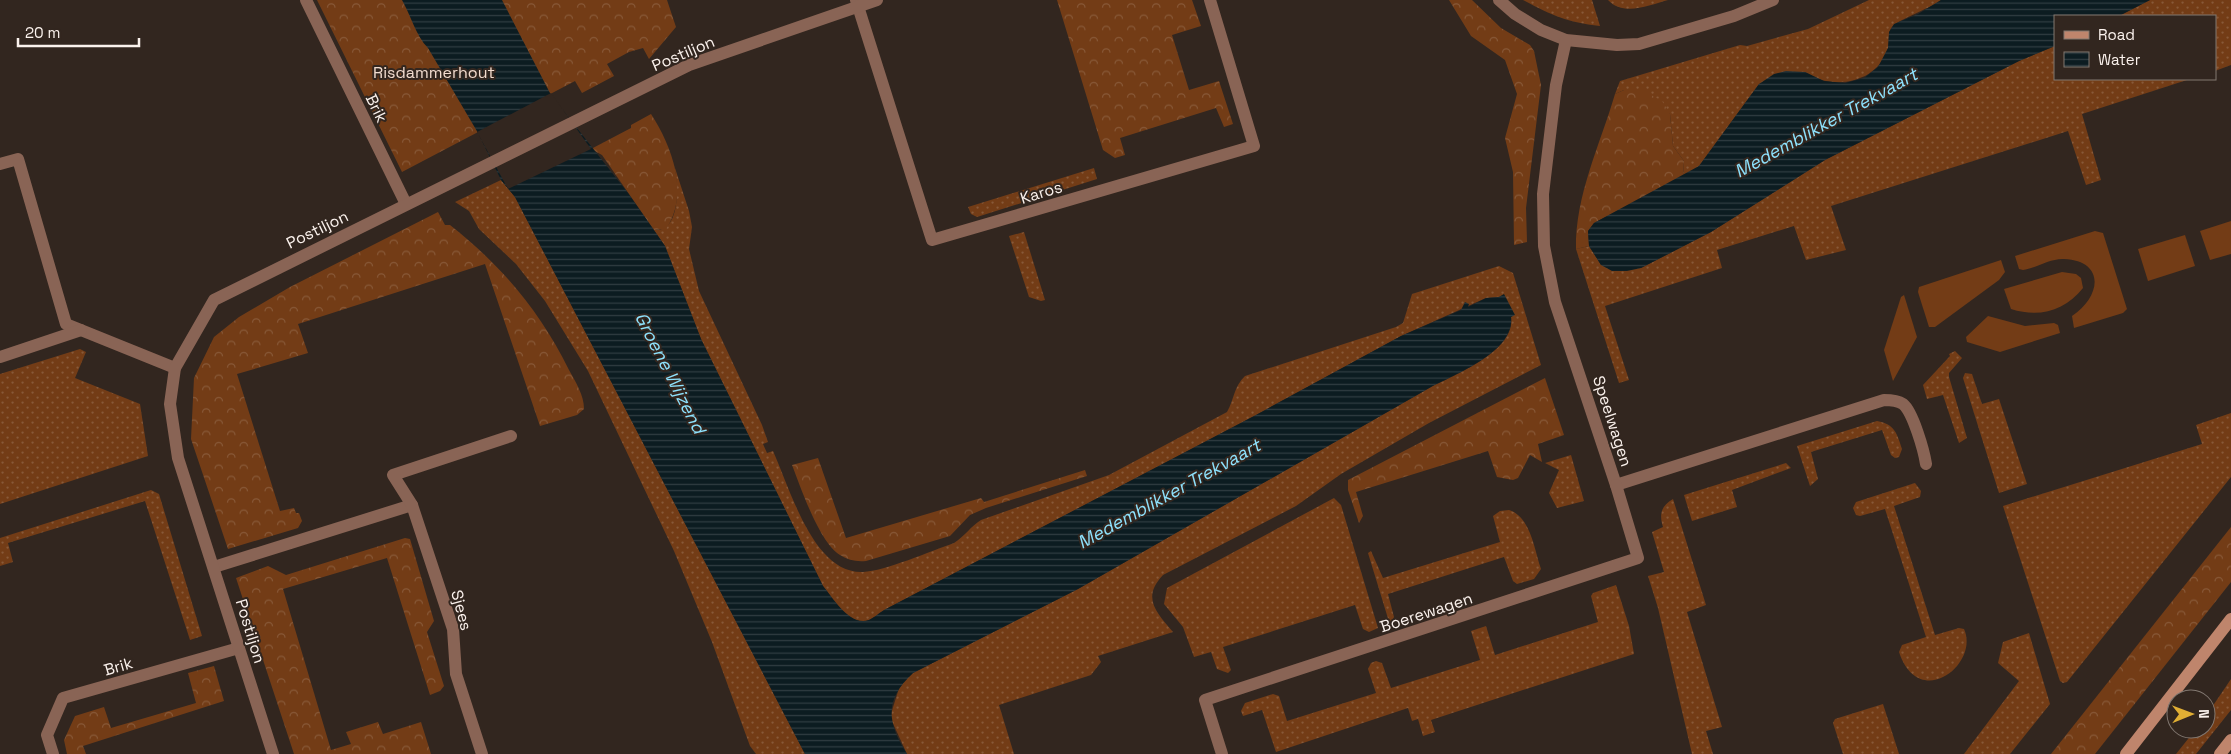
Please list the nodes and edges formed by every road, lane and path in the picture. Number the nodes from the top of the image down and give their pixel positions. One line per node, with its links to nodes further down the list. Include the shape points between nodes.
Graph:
1 (306, 0): 9 (street, Brik)
2 (877, 0): 6 (street, Postiljon)
3 (1210, 0): 6 (street, Karos, via 1254,146 932,240)
4 (1499, 0): 7 (street, via 1540,30)
5 (1773, 0): 7 (street, via 1734,16 1639,44)
6 (857, 3): 9 (street, Postiljon, via 689,65)
7 (1566, 40): 15 (street, Speelwagen, via 1556,85 1543,194 1544,246 1555,302)
8 (0, 164): 10 (street, via 18,159 66,324)
9 (406, 204): 12 (street, Postiljon, via 214,300)
10 (81, 330): 11 (street); 12 (street)
11 (0, 357)
12 (175, 368): 17 (street, Postiljon, via 170,404 178,458)
13 (511, 436): 16 (street, Sjees, via 394,475)
14 (1926, 464): 15 (street, Speelwagen, via 1910,413 1899,402 1884,400)
15 (1616, 484): 24 (street, Boerewagen, via 1638,558 1205,700)
16 (412, 505): 17 (street); 23 (street, Sjees, via 453,629 456,674)
17 (214, 567): 19 (street, Postiljon)
18 (2231, 620): 25 (street)
19 (239, 648): 21 (street, Brik, via 64,698 47,735); 22 (street, Postiljon)
20 (2231, 740): 26 (street)
21 (52, 754)
22 (273, 754)
23 (482, 754)
24 (1222, 754)
25 (2126, 754)
26 (2220, 754)

